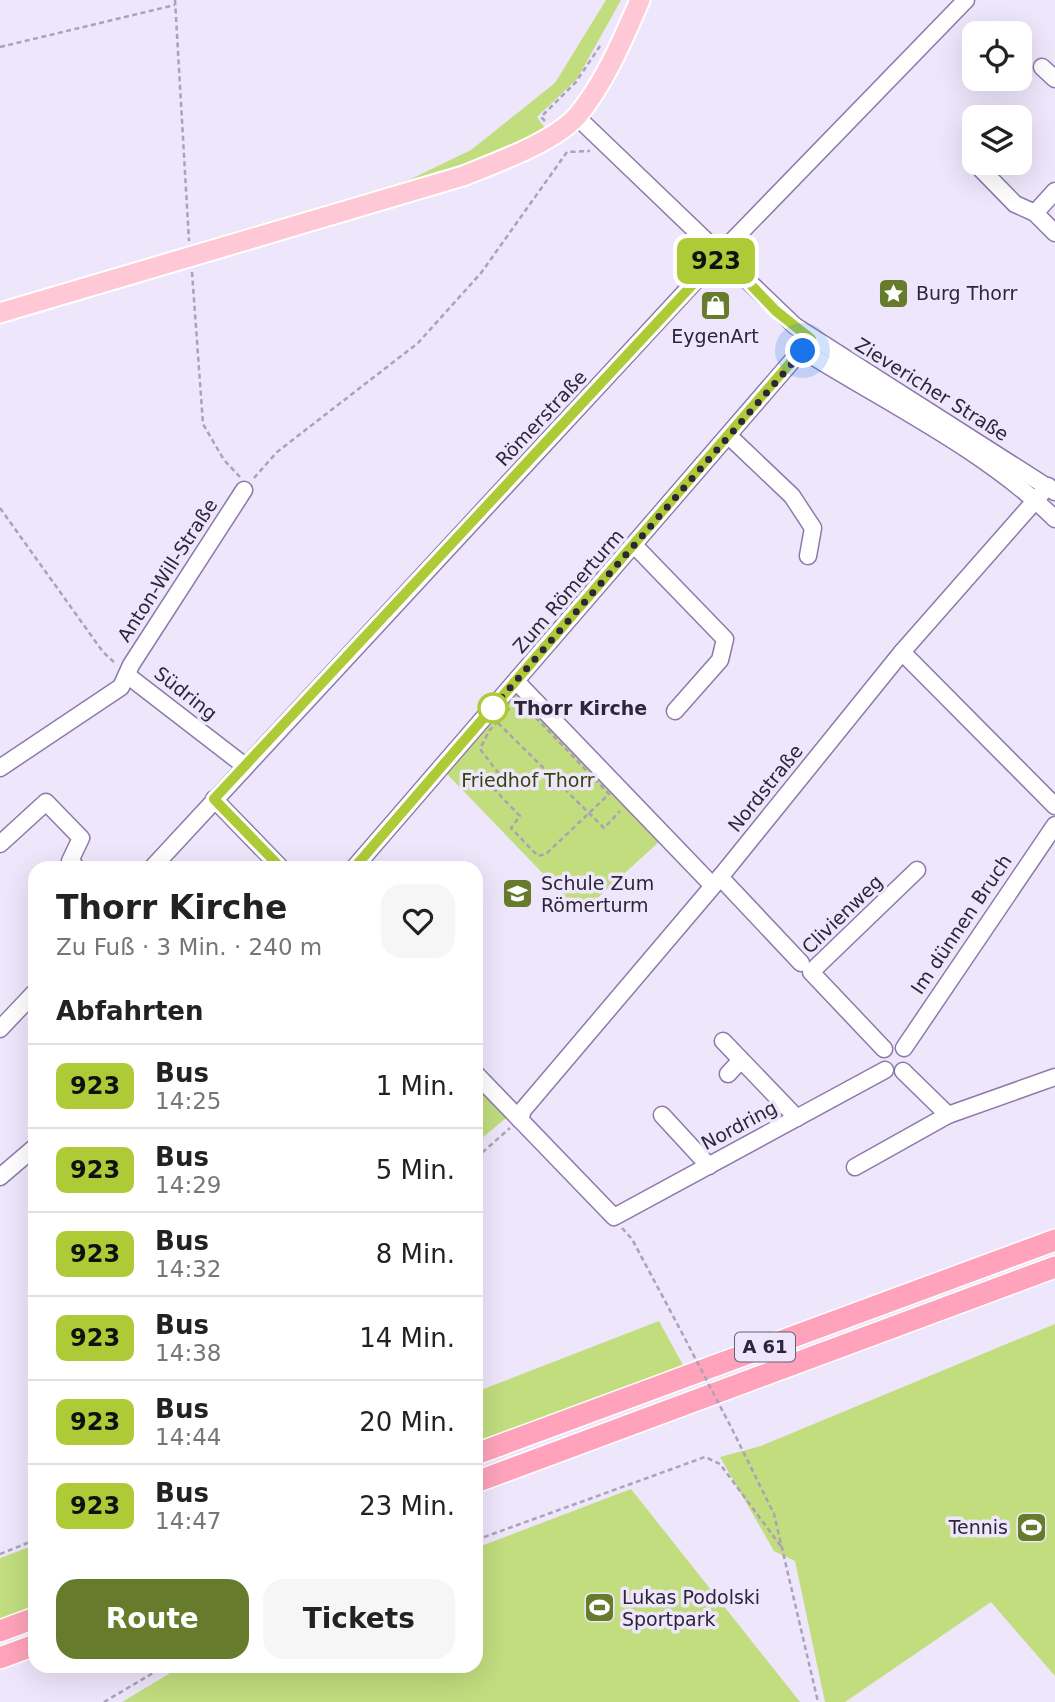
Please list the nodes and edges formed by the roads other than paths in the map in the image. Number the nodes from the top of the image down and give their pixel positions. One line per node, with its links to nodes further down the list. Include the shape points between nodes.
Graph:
1 (640, 0): 5 (main road, via 613,59)
2 (966, 0): 10 (street, Römerstraße)
3 (1042, 66): 4 (street)
4 (1055, 79)
5 (576, 116): 10 (street, Zievericher Straße); 11 (main road, via 554,133 463,176)
6 (987, 175): 8 (street, via 1015,204)
7 (1055, 191): 8 (street)
8 (1034, 213): 9 (street)
9 (1055, 233)
10 (721, 254): 12 (street, Zievericher Straße); 24 (street, Römerstraße)
11 (0, 313)
12 (807, 345): 13 (street, Zum Römerturm); 14 (street, Zievericher Straße); 16 (street, Zievericher Straße)
13 (730, 436): 18 (street, Zum Römerturm); 19 (street, via 799,507 813,528)
14 (1052, 489): 16 (street, Nordstraße)
15 (244, 490): 21 (street, Anton-Will-Straße)
16 (1035, 499): 17 (street, Zievericher Straße); 20 (street, Nordstraße)
17 (1055, 519)
18 (635, 546): 22 (street, Zum Römerturm); 23 (street, via 725,639 720,660)
19 (808, 556)
20 (902, 652): 27 (street); 35 (street, Nordstraße)
21 (128, 674): 24 (street, Südring); 25 (street, Südring, via 121,687)
22 (516, 681): 33 (street, Zum Römerturm, via 493,718); 35 (street)
23 (675, 712)
24 (245, 766): 26 (street, Römerstraße)
25 (0, 768)
26 (214, 799): 31 (street, Römerstraße); 32 (street)
27 (1055, 806)
28 (1055, 825): 40 (street, Im dünnen Bruch)
29 (0, 844): 30 (street, via 46,802 81,838)
30 (70, 861)
31 (158, 861)
32 (274, 861)
33 (360, 861)
34 (917, 870): 41 (street, Clivienweg, via 811,972)
35 (717, 881): 36 (street); 51 (street, Nordstraße, via 523,1110)
36 (801, 963)
37 (28, 999): 38 (street)
38 (0, 1029)
39 (723, 1041): 42 (street)
40 (904, 1048): 41 (street); 44 (street, via 909,1058)
41 (884, 1049): 43 (street, via 880,1060)
42 (741, 1060): 45 (street); 50 (street)
43 (885, 1070): 44 (street, via 893,1074); 50 (street, Nordring)
44 (903, 1071): 49 (street)
45 (728, 1074)
46 (1055, 1077): 49 (street)
47 (483, 1081): 51 (street)
48 (662, 1115): 53 (street)
49 (948, 1115): 54 (street)
50 (797, 1118): 53 (street, Nordring)
51 (520, 1120): 53 (street, Nordring, via 614,1217)
52 (28, 1153): 55 (street)
53 (709, 1166)
54 (855, 1167)
55 (0, 1177)
56 (1055, 1240): 58 (highway, A 61)
57 (1055, 1268): 59 (highway, A 61)
58 (483, 1451)
59 (483, 1479)
60 (28, 1621): 61 (highway)
61 (0, 1631)
62 (28, 1648): 63 (highway)
63 (0, 1658)

